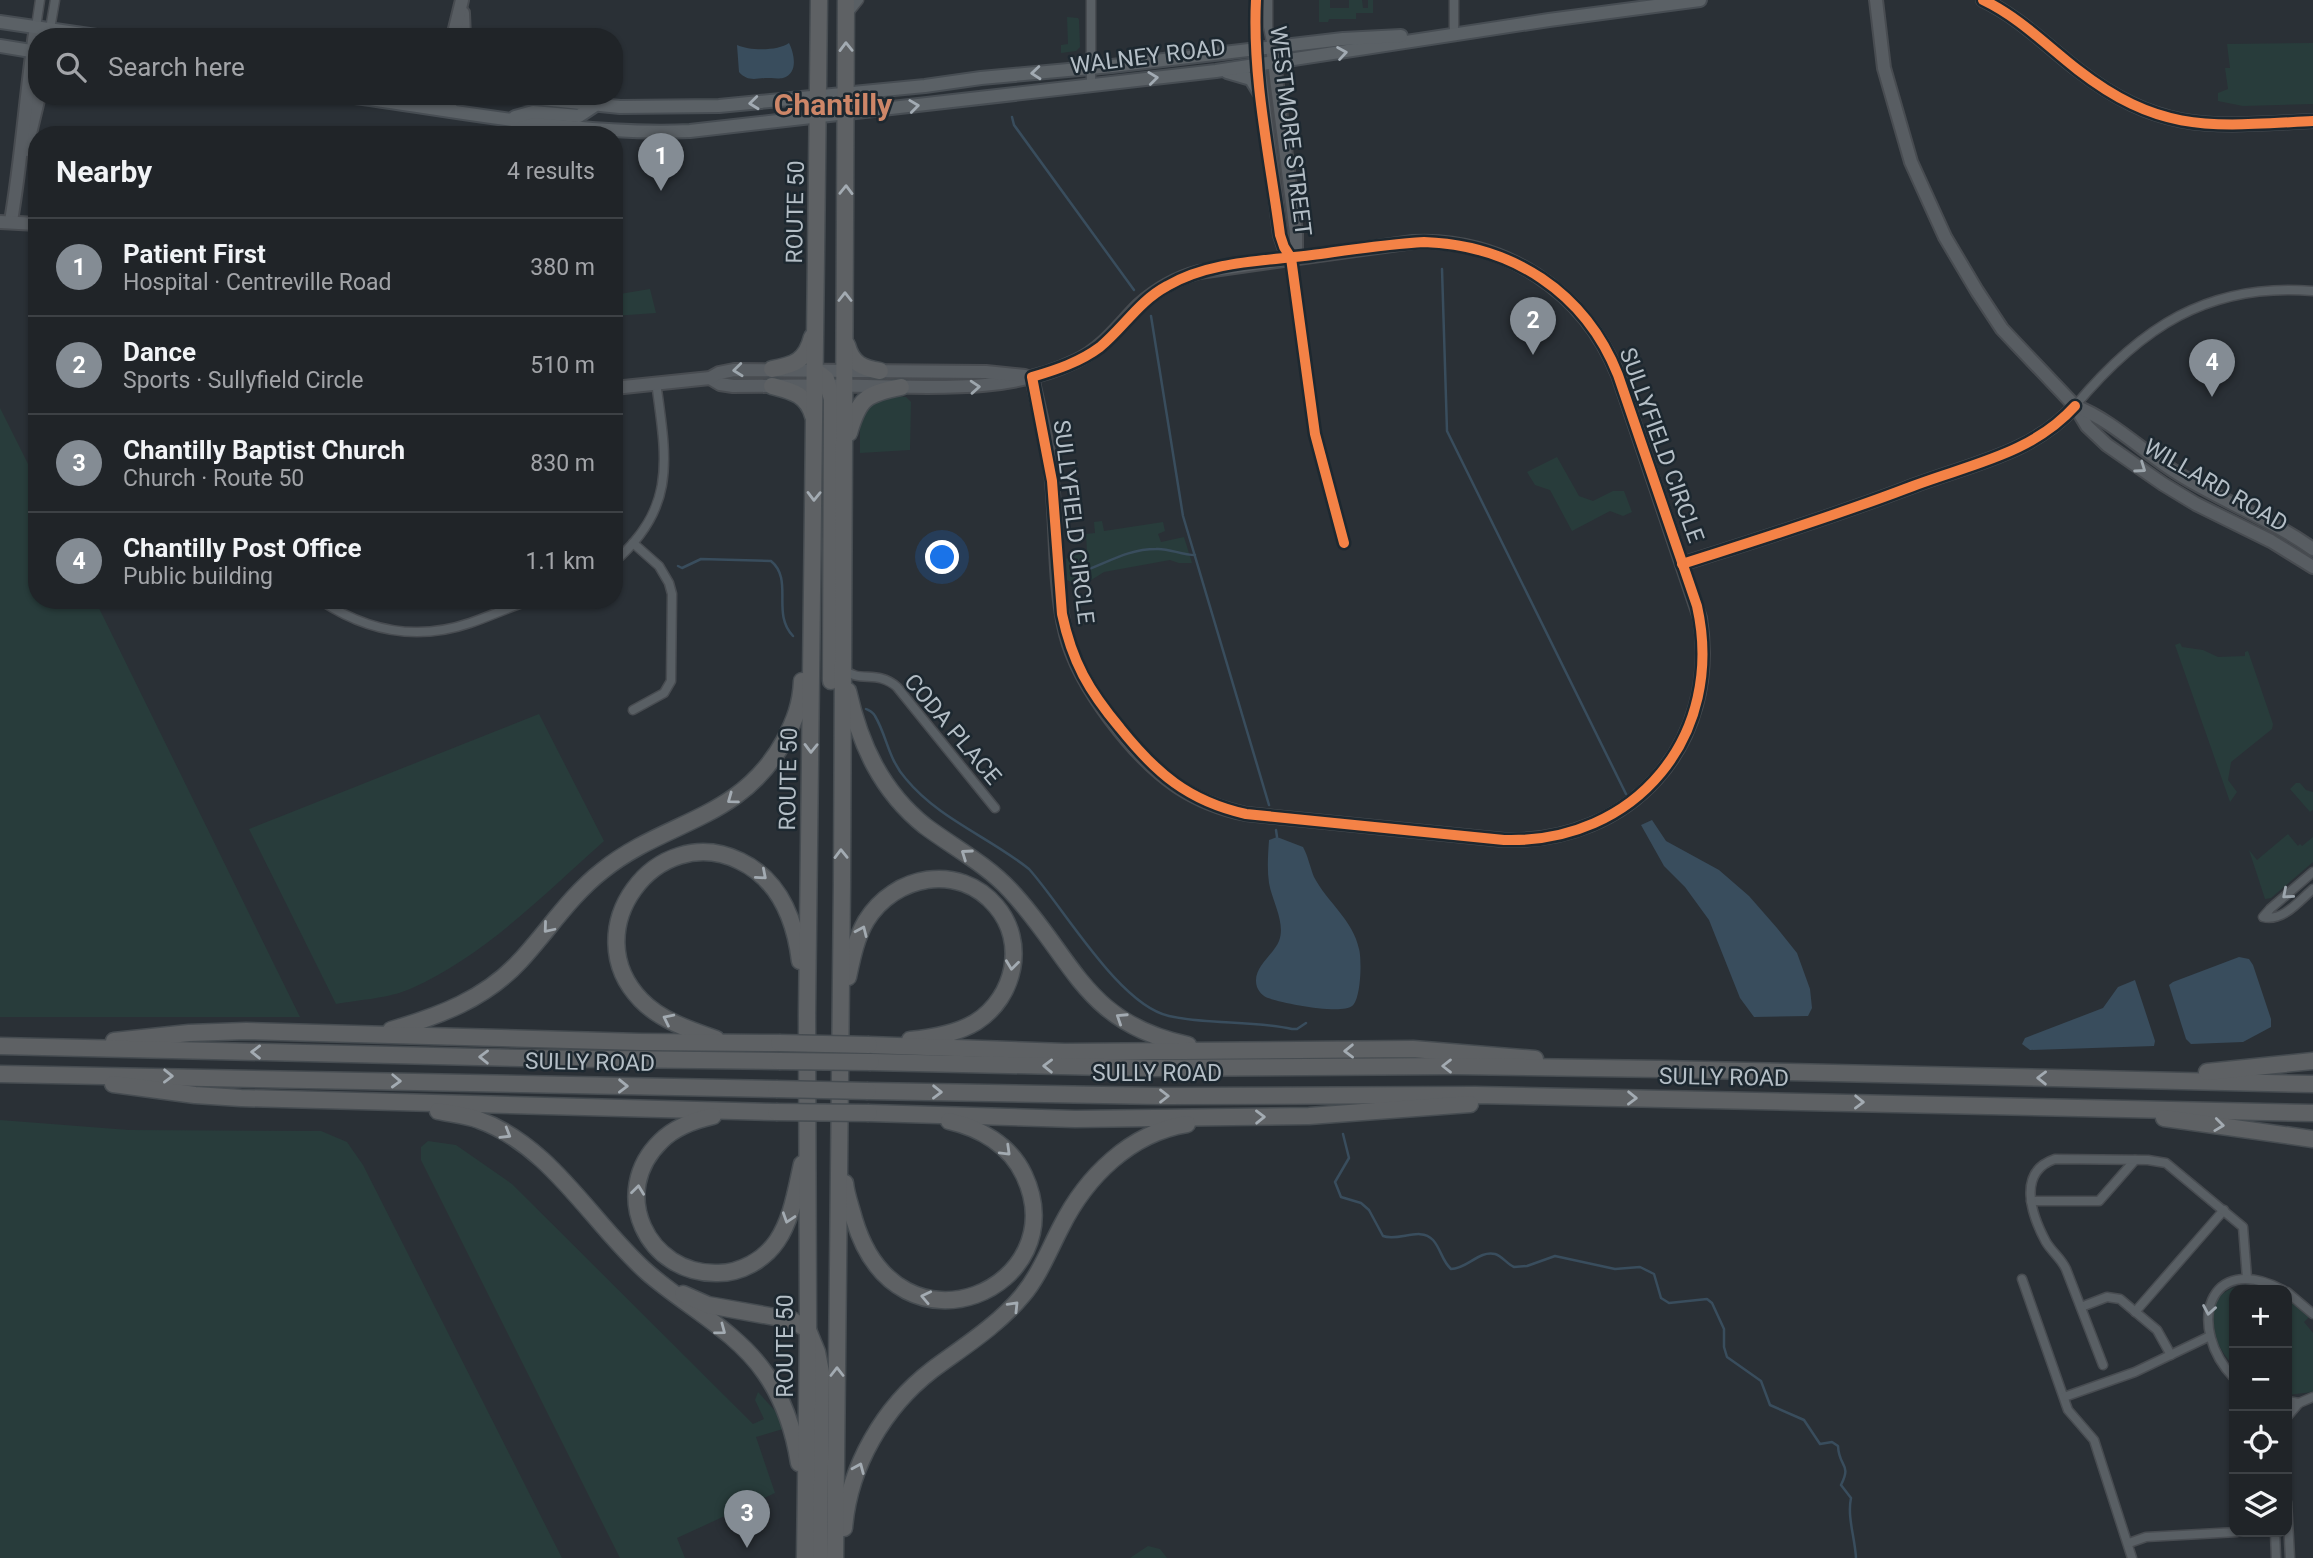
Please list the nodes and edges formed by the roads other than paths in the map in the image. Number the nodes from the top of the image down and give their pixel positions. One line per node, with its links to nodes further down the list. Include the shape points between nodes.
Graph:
1 (40, 0): 16 (street)
2 (55, 0): 17 (street)
3 (462, 0): 18 (street); 19 (street)
4 (819, 0): 32 (highway, ROUTE 50)
5 (846, 0): 14 (highway, ROUTE 50)
6 (859, 0): 14 (street)
7 (1091, 0): 27 (street)
8 (1256, 0): 23 (street, WESTMORE STREET)
9 (1268, 0): 22 (street, WESTMORE STREET)
10 (1454, 0): 20 (street)
11 (1700, 0): 20 (main road, WALNEY ROAD)
12 (1876, 0): 62 (street, WILLARD ROAD, via 1891,95 1931,209 2002,329)
13 (1983, 0): 41 (main road, via 2011,16 2106,91 2142,110 2198,124)
14 (845, 17): 31 (highway, ROUTE 50, one-way to 14)
15 (0, 22): 16 (main road)
16 (36, 27)
17 (51, 28)
18 (455, 28)
19 (464, 28)
20 (1454, 34): 22 (main road, WALNEY ROAD); 25 (main road, WALNEY ROAD, one-way to 20)
21 (0, 47): 24 (main road)
22 (1272, 47): 23 (main road, WALNEY ROAD); 25 (street, WESTMORE STREET)
23 (1257, 49): 26 (street, WESTMORE STREET); 27 (main road, WALNEY ROAD)
24 (28, 51)
25 (1274, 62): 26 (main road, WALNEY ROAD); 49 (street, WESTMORE STREET, via 1296,233)
26 (1259, 64): 28 (main road, WALNEY ROAD); 33 (street, WESTMORE STREET)
27 (1091, 68): 29 (street); 31 (main road, WALNEY ROAD, one-way to 31)
28 (1216, 71): 29 (main road, WALNEY ROAD, one-way to 28); 33 (main road, via 1249,78)
29 (1091, 85): 38 (main road, WALNEY ROAD, one-way to 29)
30 (28, 88): 46 (street)
31 (846, 94): 32 (main road, WALNEY ROAD); 38 (highway, ROUTE 50)
32 (818, 96): 37 (main road, WALNEY ROAD, one-way to 37, via 719,106); 39 (highway, ROUTE 50)
33 (1262, 97): 49 (street, WESTMORE STREET, via 1280,235)
34 (37, 105): 42 (street)
35 (456, 105): 40 (main road, WALNEY ROAD)
36 (593, 105): 40 (main road, via 579,116 533,112)
37 (613, 105)
38 (846, 114): 39 (main road, WALNEY ROAD); 52 (highway, ROUTE 50, one-way to 38)
39 (818, 117): 44 (main road, WALNEY ROAD, via 727,128); 51 (highway, ROUTE 50)
40 (512, 118): 43 (main road, WALNEY ROAD)
41 (2313, 121)
42 (33, 126)
43 (571, 126)
44 (623, 131)
45 (28, 143): 46 (street)
46 (21, 163): 47 (street)
47 (5, 221): 48 (street)
48 (28, 223)
49 (1291, 258): 55 (street, SULLYFIELD CIRCLE, via 1210,269 1180,279 1140,304 1090,353); 66 (street, via 1315,434); 69 (street, SULLYFIELD CIRCLE, via 1413,242 1448,243 1489,252 1549,282 1590,324 1611,358)
50 (2313, 291): 62 (street, via 2237,294 2179,315 2130,348)
51 (817, 318): 53 (highway, via 803,358); 57 (highway, ROUTE 50)
52 (844, 336): 54 (highway, via 856,363); 57 (highway, ROUTE 50)
53 (772, 369): 56 (street, one-way to 56, via 734,370); 57 (street)
54 (880, 371): 55 (street, SULLYFIELD CIRCLE); 57 (street, SULLYFIELD CIRCLE)
55 (1032, 377): 61 (street, SULLYFIELD CIRCLE, one-way to 55, via 984,386); 69 (street, SULLYFIELD CIRCLE, via 1051,474 1062,614 1080,672 1110,717 1152,766 1189,794 1231,811 1511,841 1562,836 1601,821 1626,807 1657,779 1680,746 1696,709 1703,644 1697,606)
56 (710, 378): 58 (street); 59 (street, via 733,386)
57 (830, 380): 59 (street); 61 (street, SULLYFIELD CIRCLE); 63 (highway, ROUTE 50); 64 (highway, ROUTE 50); 77 (highway, via 831,733)
58 (656, 383): 60 (street); 65 (street, via 665,446 662,488 654,513)
59 (772, 386): 63 (highway, via 806,400)
60 (623, 387)
61 (901, 387): 64 (highway, via 874,393 861,402)
62 (2075, 405): 67 (street, WILLARD ROAD, via 2097,414 2208,492); 69 (street, via 2048,432 2014,451); 70 (street, WILLARD ROAD, one-way to 70, via 2087,426 2107,444 2163,484)
63 (815, 428): 71 (highway, ROUTE 50, one-way to 71)
64 (843, 452): 74 (highway, ROUTE 50)
65 (633, 543): 68 (street); 75 (street, via 659,566 669,583 672,627 669,686)
66 (1344, 543)
67 (2313, 549)
68 (623, 553)
69 (1682, 564)
70 (2313, 567)
71 (813, 584): 80 (highway, ROUTE 50, one-way to 80); 82 (highway, one-way to 82, via 797,716 759,776 729,802 603,870 518,964 489,988 433,1018)
72 (335, 609): 73 (street, via 364,624 416,633 457,627)
73 (507, 609)
74 (842, 667): 76 (street, CODA PLACE, via 853,676 881,677 897,687); 77 (highway, ROUTE 50); 87 (highway, one-way to 74, via 1165,1040 1128,1023 1092,996 1007,887 925,825 885,785 854,717)
75 (633, 710)
76 (995, 808)
77 (841, 816): 81 (highway, ROUTE 50, one-way to 77)
78 (2313, 872): 79 (street, one-way to 79, via 2263,917 2284,914)
79 (2313, 889)
80 (807, 1015): 83 (highway, one-way to 80, via 716,1039 663,1017 641,1001 627,980 617,949 622,911 637,884 668,860 700,852 725,855 761,872 791,919); 102 (highway, ROUTE 50)
81 (840, 1021): 84 (highway, one-way to 84, via 853,953 866,922 886,897 904,886 935,878 957,881 988,897 1003,915 1012,938 1012,975 1001,999 976,1022 956,1030); 101 (highway, ROUTE 50)
82 (374, 1034): 83 (highway); 86 (highway, via 212,1032)
83 (757, 1043): 84 (highway, bridge)
84 (869, 1045): 87 (highway)
85 (0, 1046): 86 (highway, SULLY ROAD)
86 (46, 1047): 89 (highway, SULLY ROAD, one-way to 86, bridge, via 1150,1068)
87 (1257, 1052): 89 (highway, one-way to 87, via 1413,1049)
88 (2313, 1061): 92 (highway)
89 (1662, 1069): 92 (highway, SULLY ROAD, one-way to 89)
90 (0, 1074): 91 (highway, SULLY ROAD)
91 (27, 1074): 94 (highway, SULLY ROAD, one-way to 94, bridge, via 1160,1096); 95 (highway, via 218,1097)
92 (2110, 1079): 93 (highway, SULLY ROAD)
93 (2313, 1084)
94 (1563, 1097): 96 (highway, SULLY ROAD, one-way to 96); 100 (highway, one-way to 94, via 1348,1115)
95 (394, 1102): 97 (highway); 107 (highway, one-way to 107, via 479,1120 513,1138 550,1168)
96 (2078, 1108): 99 (highway, SULLY ROAD); 103 (highway, one-way to 103)
97 (730, 1112): 98 (highway, bridge); 102 (highway, one-way to 97, via 796,1192 777,1241 760,1259 741,1269 700,1272 675,1264 654,1246 640,1221 637,1190 647,1159 661,1141 702,1118)
98 (898, 1113): 100 (highway, via 1075,1119); 101 (highway, one-way to 101, via 966,1125 996,1142 1021,1168 1032,1201 1029,1240 1010,1273 985,1292 929,1299 906,1291 879,1270 864,1245 845,1189)
99 (2313, 1113)
100 (1225, 1117): 133 (highway, one-way to 100, via 845,1515 855,1477 886,1418 914,1385 1021,1298 1094,1176 1120,1153 1150,1136 1179,1125)
101 (839, 1125): 132 (highway, ROUTE 50, one-way to 101)
102 (808, 1128): 115 (highway, ROUTE 50)
103 (2313, 1139)
104 (2136, 1160): 105 (street, via 2099,1201); 105 (street, via 2052,1159 2031,1181); 106 (street, via 2170,1166)
105 (2031, 1201): 112 (street, via 2046,1242 2062,1261)
106 (2224, 1210): 108 (street, via 2244,1232); 113 (street)
107 (648, 1273): 115 (highway, via 708,1305 792,1320); 125 (highway, one-way to 125, via 731,1337 766,1374 795,1436)
108 (2247, 1278): 110 (street); 116 (street, one-way to 116, via 2215,1292 2208,1312)
109 (2022, 1279): 120 (street)
110 (2272, 1285)
111 (2292, 1297): 114 (street)
112 (2081, 1307): 113 (street, via 2112,1297); 118 (street)
113 (2135, 1312): 117 (street, via 2157,1330)
114 (2313, 1314)
115 (808, 1330): 125 (highway, ROUTE 50); 131 (highway, via 821,1372)
116 (2210, 1336): 117 (street); 119 (street)
117 (2171, 1355): 120 (street)
118 (2103, 1365)
119 (2229, 1372)
120 (2064, 1397): 129 (street, via 2070,1413 2094,1440)
121 (2313, 1397): 123 (street)
122 (2292, 1402): 123 (street)
123 (2299, 1403): 124 (street)
124 (2292, 1411)
125 (806, 1527): 130 (highway, ROUTE 50)
126 (2229, 1532): 129 (street, via 2146,1537)
127 (2275, 1537): 135 (street)
128 (2288, 1537): 136 (street)
129 (2129, 1543): 134 (street)
130 (805, 1558)
131 (819, 1558)
132 (835, 1558)
133 (842, 1558)
134 (2132, 1558)
135 (2276, 1558)
136 (2290, 1558)

